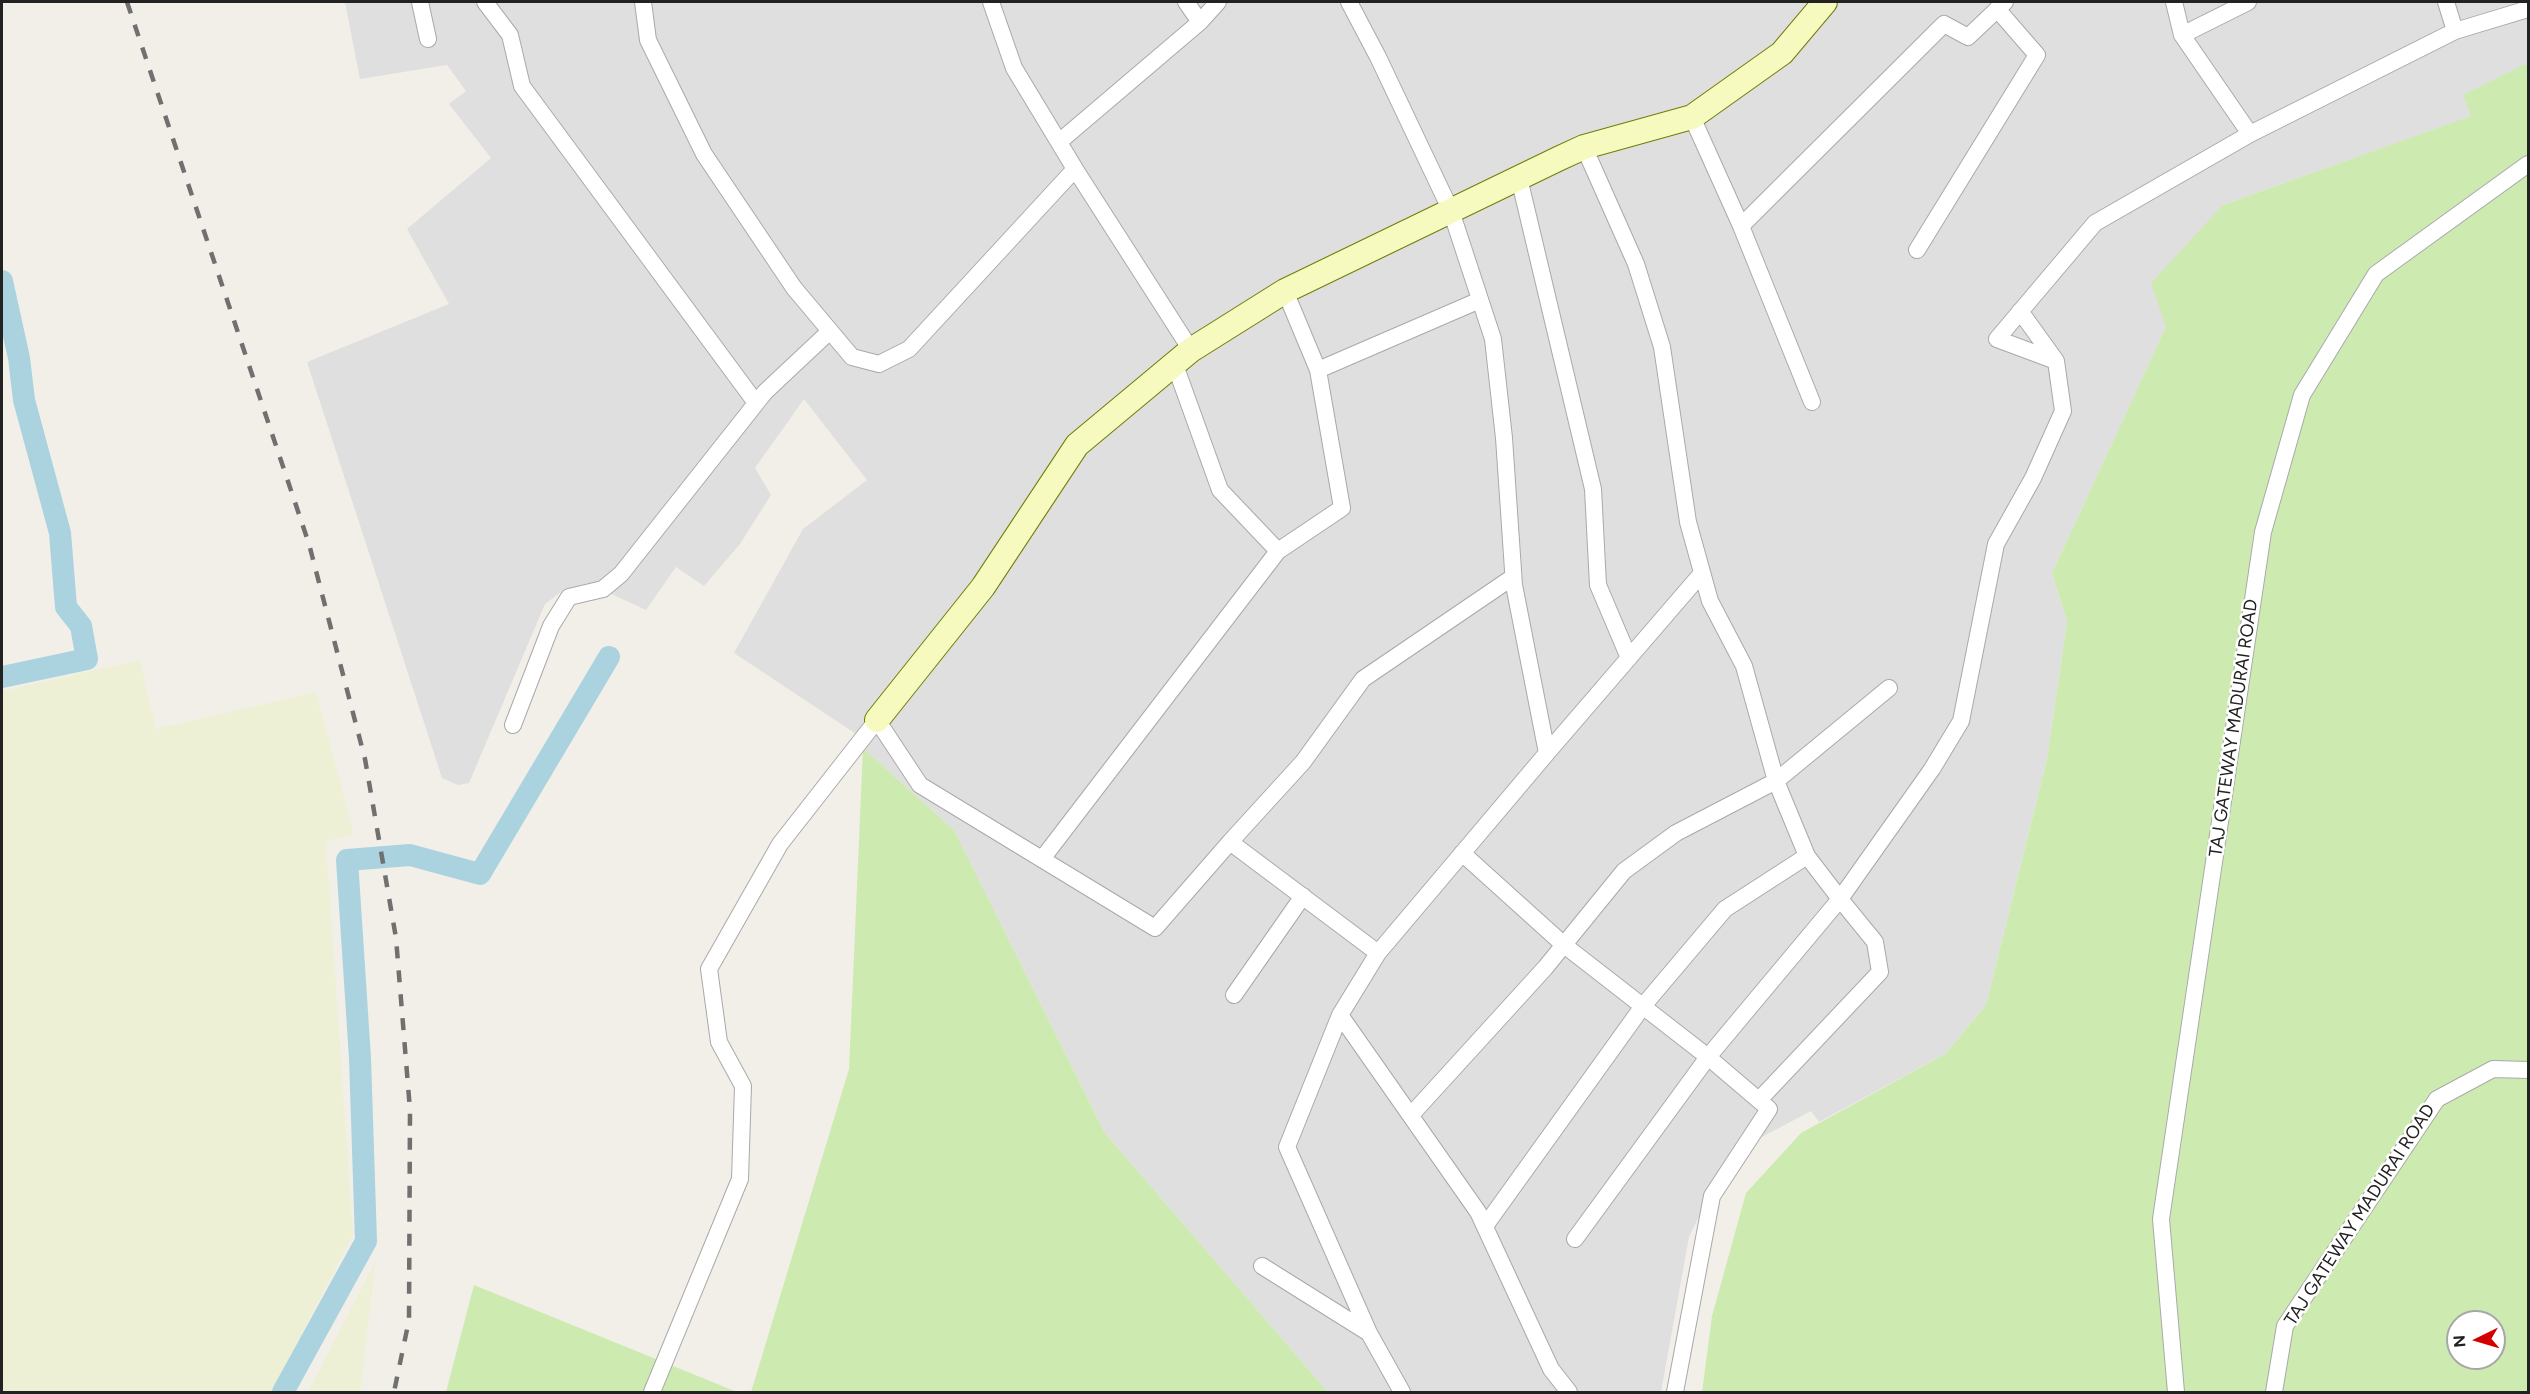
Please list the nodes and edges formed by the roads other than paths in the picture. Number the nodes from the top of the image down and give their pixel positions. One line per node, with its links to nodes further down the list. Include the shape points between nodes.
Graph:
1 (420, 2): 17 (street)
2 (485, 2): 36 (street, via 510,35 522,86)
3 (643, 2): 31 (street, via 648,40 704,154 794,288)
4 (991, 2): 20 (street, via 1014,68)
5 (1186, 2): 14 (street)
6 (1218, 2): 14 (street)
7 (1348, 2): 25 (street)
8 (1825, 2): 18 (street, via 1782,53)
9 (2174, 2): 16 (street)
10 (2248, 2): 16 (street)
11 (2446, 2): 15 (street)
12 (2001, 5): 26 (street, via 1968,37 1944,24); 27 (street, via 2037,55)
13 (2529, 9): 15 (street)
14 (1200, 22): 20 (street)
15 (2455, 32): 19 (street)
16 (2182, 35): 19 (street)
17 (428, 39)
18 (1692, 117): 21 (street); 26 (street)
19 (2250, 134): 30 (street, via 2094,224)
20 (1059, 142): 23 (street)
21 (1584, 147): 24 (street); 38 (street, via 1636,264 1662,347 1688,522)
22 (2529, 164): 69 (street, TAJ GATEWAY MADURAI ROAD, via 2376,274 2302,394 2263,532 2161,1219)
23 (1075, 169): 31 (street, via 909,349 879,364 852,357); 32 (street)
24 (1519, 178): 25 (street); 40 (street, via 1593,489 1598,585)
25 (1451, 211): 28 (street); 29 (street)
26 (1741, 226): 35 (street)
27 (1917, 250)
28 (1285, 291): 32 (street); 34 (street)
29 (1480, 300): 34 (street); 39 (street, via 1493,339)
30 (2020, 311): 33 (street); 33 (street, via 1997,339)
31 (831, 331): 36 (street)
32 (1183, 357): 37 (street, via 1220,490); 42 (street, via 1077,445 983,586)
33 (2056, 361): 51 (street, via 2063,411 2033,478 1996,544 1961,721 1932,769)
34 (1318, 370): 37 (street, via 1342,508)
35 (1812, 402)
36 (756, 403): 43 (street, via 621,574 603,589 569,597 559,610)
37 (1278, 550): 49 (street)
38 (1702, 573): 40 (street); 45 (street, via 1710,601 1744,666)
39 (1513, 577): 44 (street); 46 (street, via 1363,679 1303,762)
40 (1629, 658): 44 (street)
41 (1889, 688): 45 (street)
42 (877, 720): 49 (street, via 920,785); 65 (street, via 780,844 709,969 719,1042 743,1086 740,1179)
43 (513, 725)
44 (1546, 753): 47 (street)
45 (1776, 781): 48 (street); 52 (street, via 1676,832 1623,871)
46 (1230, 842): 49 (street, via 1155,928); 50 (street)
47 (1462, 853): 52 (street); 53 (street)
48 (1808, 856): 51 (street); 55 (street, via 1725,909)
49 (1042, 859)
50 (1303, 896): 53 (street); 54 (street)
51 (1840, 899): 57 (street); 59 (street, via 1875,942 1880,972)
52 (1564, 945): 55 (street); 60 (street)
53 (1378, 953): 56 (street)
54 (1234, 995)
55 (1643, 1006): 57 (street); 61 (street)
56 (1340, 1015): 60 (street); 64 (street, via 1287,1148)
57 (1708, 1057): 59 (street); 62 (street)
58 (2529, 1070): 70 (street, TAJ GATEWAY MADURAI ROAD, via 2493,1069 2437,1099 2284,1326)
59 (1759, 1100): 68 (street, via 1769,1109 1712,1196)
60 (1411, 1115): 61 (street)
61 (1485, 1226): 67 (street, via 1551,1369)
62 (1575, 1239)
63 (1262, 1266): 64 (street)
64 (1369, 1333): 66 (street)
65 (652, 1392)
66 (1402, 1392)
67 (1569, 1392)
68 (1675, 1392)
69 (2176, 1392)
70 (2274, 1392)

